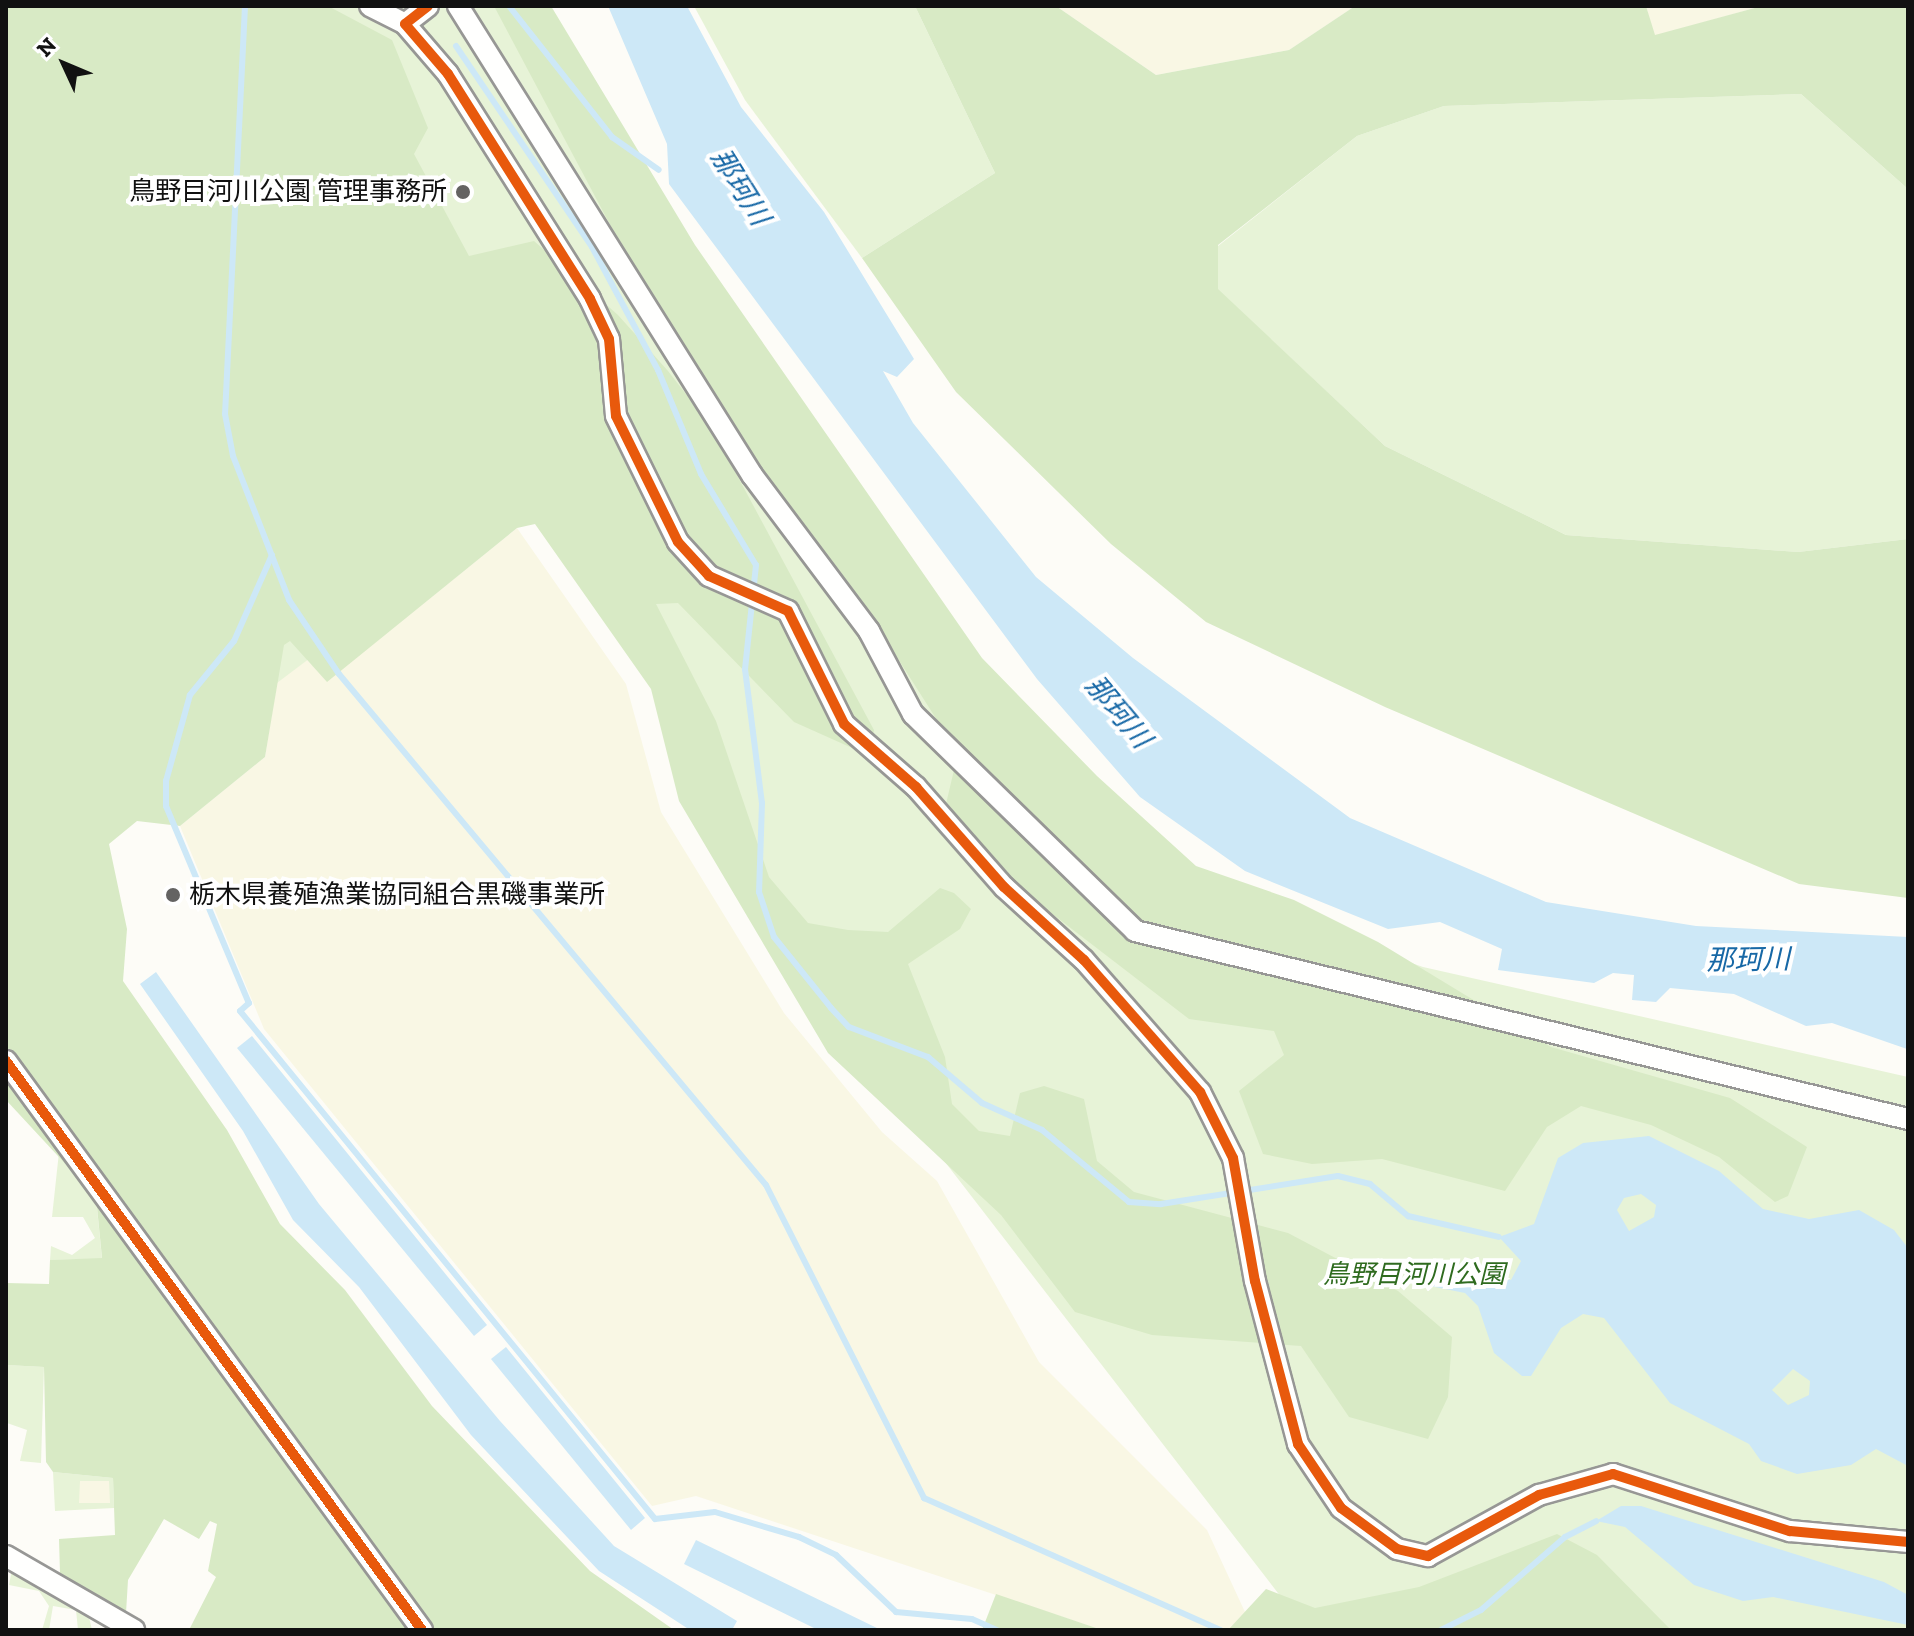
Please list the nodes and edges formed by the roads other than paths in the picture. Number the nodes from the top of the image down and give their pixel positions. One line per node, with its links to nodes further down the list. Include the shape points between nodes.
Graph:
1 (370, 6): 4 (street)
2 (428, 6): 4 (street)
3 (458, 6): 6 (street, via 752,475 869,631 913,714 1135,931)
4 (405, 24): 7 (street, via 448,74 590,299 609,339 616,416 657,509 709,576 788,611 844,724 916,787 1004,887 1148,1028 1214,1116 1237,1174 1298,1444 1341,1508 1397,1549 1441,1551 1539,1495 1613,1474 1790,1531)
5 (6, 1061): 11 (street)
6 (1908, 1119)
7 (1908, 1542)
8 (6, 1556): 9 (street)
9 (99, 1621): 10 (street)
10 (134, 1630)
11 (422, 1630)

